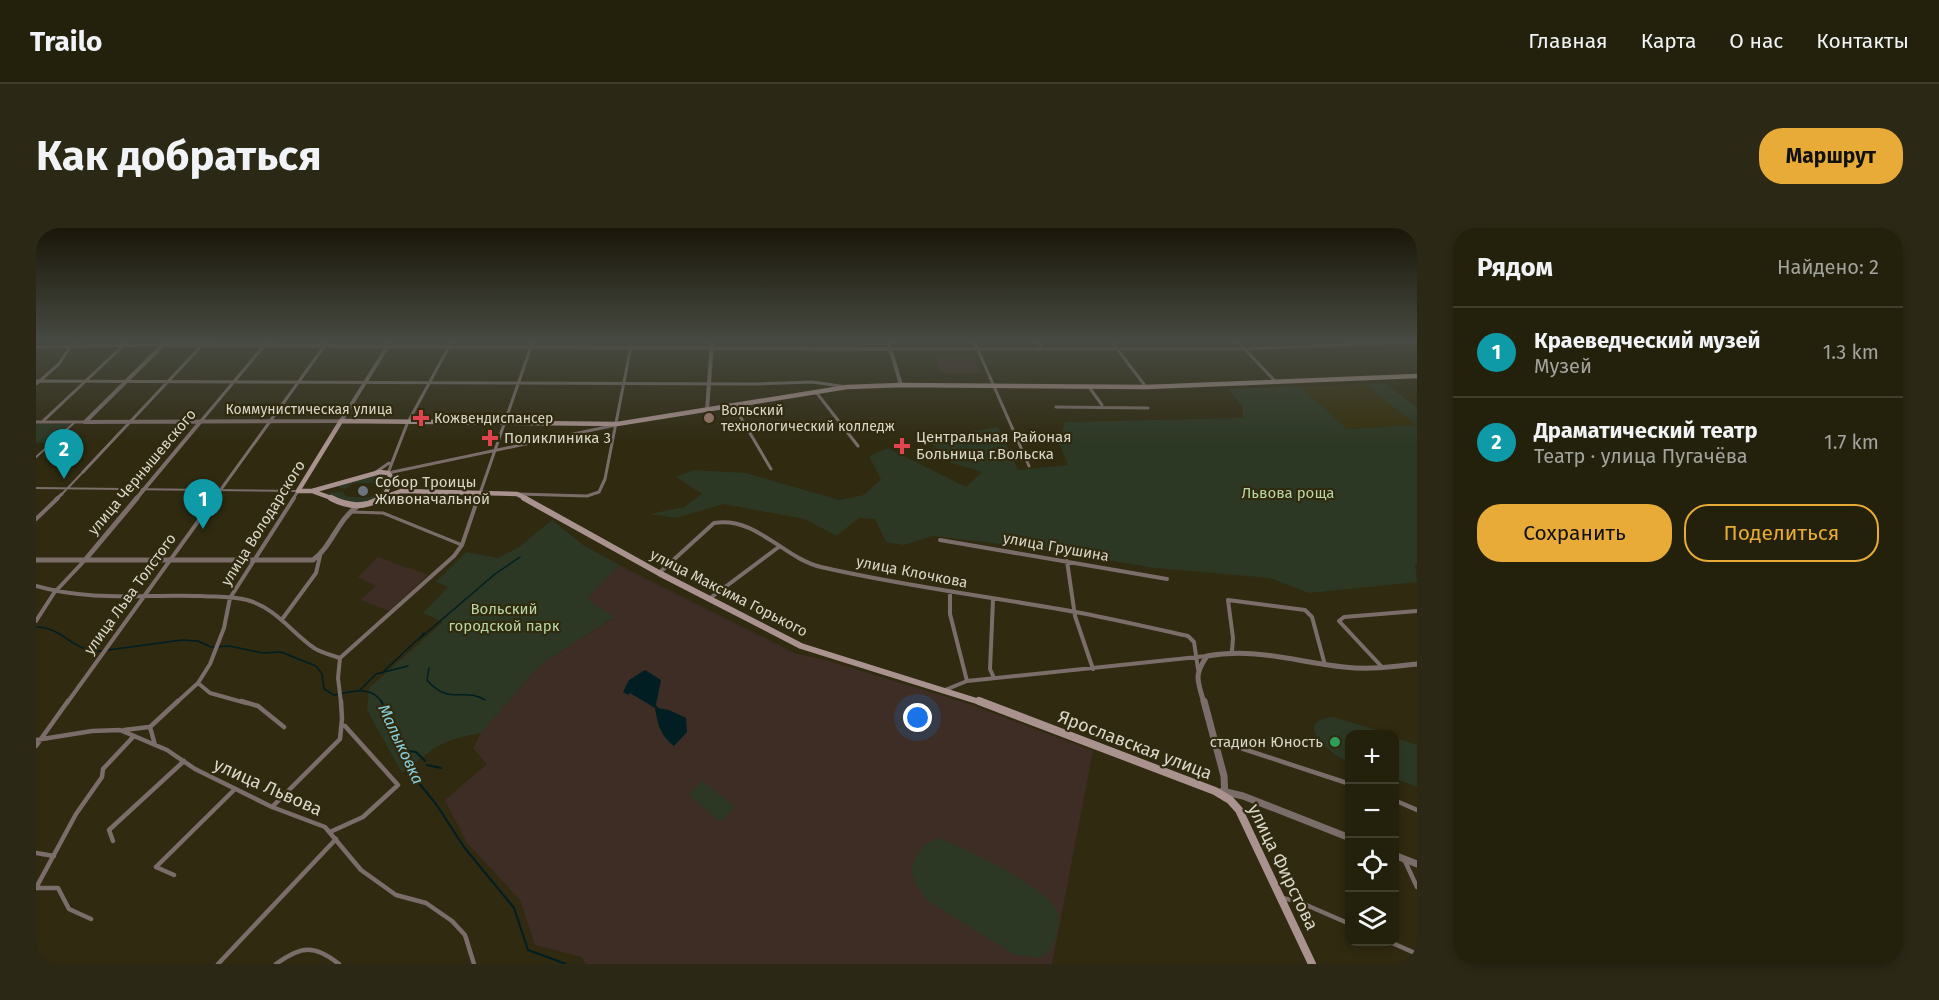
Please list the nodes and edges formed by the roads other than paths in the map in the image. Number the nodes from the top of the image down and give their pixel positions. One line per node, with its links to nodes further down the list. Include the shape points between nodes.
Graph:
1 (91, 375): 16 (street)
2 (132, 375): 17 (street)
3 (174, 375): 18 (street)
4 (238, 375): 19 (street, улица Чернышевского)
5 (303, 375): 20 (street, улица Льва Толстого)
6 (369, 375): 22 (street, улица Володарского)
7 (434, 375): 23 (street)
8 (522, 375): 25 (street)
9 (626, 375): 26 (street)
10 (710, 375): 27 (street)
11 (898, 375): 28 (street)
12 (989, 375): 29 (street)
13 (1137, 375): 32 (street)
14 (1270, 375): 24 (street)
15 (1417, 376): 24 (main road, Коммунистическая улица)
16 (85, 381): 17 (street); 21 (street); 42 (street)
17 (126, 381): 18 (street); 44 (street)
18 (168, 381): 19 (street); 45 (street)
19 (233, 381): 20 (street); 39 (street, улица Чернышевского)
20 (299, 381): 22 (street); 40 (street, улица Льва Толстого)
21 (37, 382)
22 (365, 382): 23 (street); 46 (street, улица Володарского)
23 (430, 382): 25 (street); 47 (street)
24 (1276, 382): 32 (main road, Коммунистическая улица)
25 (520, 383): 26 (street); 48 (street)
26 (625, 383): 27 (street); 49 (street)
27 (710, 384): 30 (street, via 827,382); 38 (street)
28 (901, 385): 29 (main road, Коммунистическая улица); 30 (main road, Коммунистическая улица)
29 (993, 386): 31 (main road, Коммунистическая улица); 54 (street)
30 (847, 387): 33 (main road, Коммунистическая улица)
31 (1089, 387): 32 (main road, Коммунистическая улица); 35 (street)
32 (1146, 387)
33 (816, 392): 34 (main road, Коммунистическая улица); 50 (street)
34 (734, 406): 38 (main road, Коммунистическая улица); 55 (street)
35 (1103, 406): 36 (street); 37 (street)
36 (1056, 407)
37 (1148, 408)
38 (706, 411): 49 (main road, Коммунистическая улица)
39 (201, 421): 40 (street, Коммунистическая улица); 45 (street, Коммунистическая улица); 62 (street, улица Чернышевского)
40 (271, 421): 46 (street, Коммунистическая улица); 63 (street, улица Льва Толстого)
41 (36, 422): 42 (street, Коммунистическая улица)
42 (42, 422): 43 (street, Коммунистическая улица)
43 (75, 422): 44 (street, Коммунистическая улица); 52 (street)
44 (85, 422): 45 (street, Коммунистическая улица)
45 (131, 422): 56 (street)
46 (341, 422): 47 (main road, Коммунистическая улица); 64 (main road, улица Володарского)
47 (409, 422): 48 (main road, Коммунистическая улица); 53 (street)
48 (504, 423): 49 (main road, Коммунистическая улица); 51 (street)
49 (617, 424): 51 (street); 70 (street, via 599,492 587,496)
50 (858, 446)
51 (495, 452): 58 (street, via 403,471); 69 (street)
52 (36, 457)
53 (390, 463): 57 (street); 58 (street)
54 (1029, 466)
55 (771, 469)
56 (83, 472): 61 (street)
57 (374, 473): 58 (main road); 59 (main road)
58 (390, 478): 66 (main road); 71 (main road)
59 (328, 486): 65 (main road); 67 (main road)
60 (36, 488): 61 (street)
61 (67, 489): 62 (street); 68 (street)
62 (142, 489): 63 (street); 80 (street, улица Чернышевского)
63 (221, 490): 64 (street); 81 (street, улица Льва Толстого)
64 (298, 491): 65 (main road); 82 (street, улица Володарского)
65 (312, 491): 67 (main road)
66 (401, 491): 69 (main road, улица Максима Горького); 71 (main road)
67 (324, 493): 72 (main road, via 344,504)
68 (62, 494): 74 (street)
69 (482, 494): 70 (main road, улица Максима Горького); 76 (street)
70 (517, 494): 84 (main road, улица Максима Горького)
71 (382, 498): 72 (main road)
72 (362, 505): 73 (street)
73 (347, 512): 76 (street, via 383,513); 78 (street)
74 (36, 519)
75 (940, 540): 83 (street, улица Грушина)
76 (462, 545): 101 (street)
77 (780, 546): 84 (street, улица Клочкова, via 760,532 720,521); 87 (street, улица Клочкова, via 818,566); 91 (street)
78 (320, 556): 82 (street, via 305,561); 95 (street, via 316,573)
79 (36, 560): 80 (street)
80 (84, 560): 81 (street); 88 (street, улица Чернышевского)
81 (171, 560): 82 (street); 89 (street, улица Льва Толстого)
82 (255, 560): 90 (street, улица Володарского)
83 (1067, 561): 85 (street, улица Грушина); 94 (street)
84 (659, 573): 91 (main road, улица Максима Горького)
85 (1167, 579)
86 (36, 586): 88 (street)
87 (950, 592): 92 (street, улица Клочкова); 108 (street, via 948,606 953,633 961,648)
88 (54, 593): 89 (street); 96 (street, улица Чернышевского)
89 (143, 598): 90 (street); 117 (street, улица Льва Толстого)
90 (230, 598): 95 (street, via 251,601); 109 (street, улица Володарского, via 224,628)
91 (709, 599): 110 (main road, улица Максима Горького, via 801,646)
92 (993, 600): 94 (street, улица Клочкова); 107 (street, via 990,669)
93 (1417, 611): 104 (street, via 1339,621)
94 (1073, 613): 97 (street, улица Клочкова); 105 (street)
95 (283, 618): 101 (street, via 315,649)
96 (36, 621)
97 (1188, 636): 100 (street, via 1194,642)
98 (1232, 651): 99 (street); 103 (street); 103 (street, via 1228,600 1305,610 1312,617)
99 (1207, 656): 100 (street); 106 (street)
100 (1196, 657): 105 (street); 106 (street)
101 (340, 658): 111 (street, via 336,671)
102 (1417, 664): 104 (street)
103 (1325, 665): 104 (street)
104 (1383, 668)
105 (1093, 669): 107 (street)
106 (1198, 669): 116 (street)
107 (994, 678): 108 (street)
108 (967, 681): 110 (street)
109 (198, 683): 112 (street, улица Володарского); 113 (street, via 210,693 258,706)
110 (945, 690): 123 (main road, Ярославская улица)
111 (344, 726): 126 (street, via 340,739); 128 (street, via 398,785 363,817)
112 (150, 727): 114 (street); 119 (street)
113 (284, 727)
114 (120, 730): 115 (street, улица Львова); 117 (street, улица Львова)
115 (135, 735): 119 (street, улица Львова); 133 (street, via 103,769 102,777 76,814)
116 (1213, 739): 121 (street); 124 (street)
117 (38, 740): 118 (street, улица Льва Толстого)
118 (36, 746)
119 (156, 746): 120 (street, улица Львова)
120 (184, 761): 122 (street, улица Львова); 131 (street, via 128,808 109,830)
121 (1345, 782)
122 (235, 789): 126 (street, улица Львова); 137 (street, via 156,867)
123 (1215, 791): 124 (main road, улица Фирстова)
124 (1225, 794): 129 (street, Ярославская улица); 140 (main road, улица Фирстова, via 1243,816)
125 (1399, 803): 127 (street)
126 (272, 807): 128 (street, улица Львова)
127 (1417, 810)
128 (330, 832): 130 (street, улица Львова)
129 (1345, 836)
130 (336, 839): 145 (street); 148 (street, улица Львова, via 361,870 396,896 426,903 452,921 465,934)
131 (113, 841)
132 (36, 853): 133 (street)
133 (54, 856): 139 (street)
134 (1399, 856): 135 (street)
135 (1403, 858): 136 (street); 138 (street)
136 (1417, 864)
137 (174, 875)
138 (1417, 887)
139 (36, 888): 141 (street, via 58,888 69,909)
140 (1279, 897): 142 (street); 149 (main road, улица Фирстова)
141 (91, 919)
142 (1345, 922)
143 (1399, 946): 144 (street)
144 (1417, 954)
145 (218, 964)
146 (276, 964): 147 (street, via 295,950 308,948 329,955)
147 (339, 964)
148 (474, 964)
149 (1312, 964)

